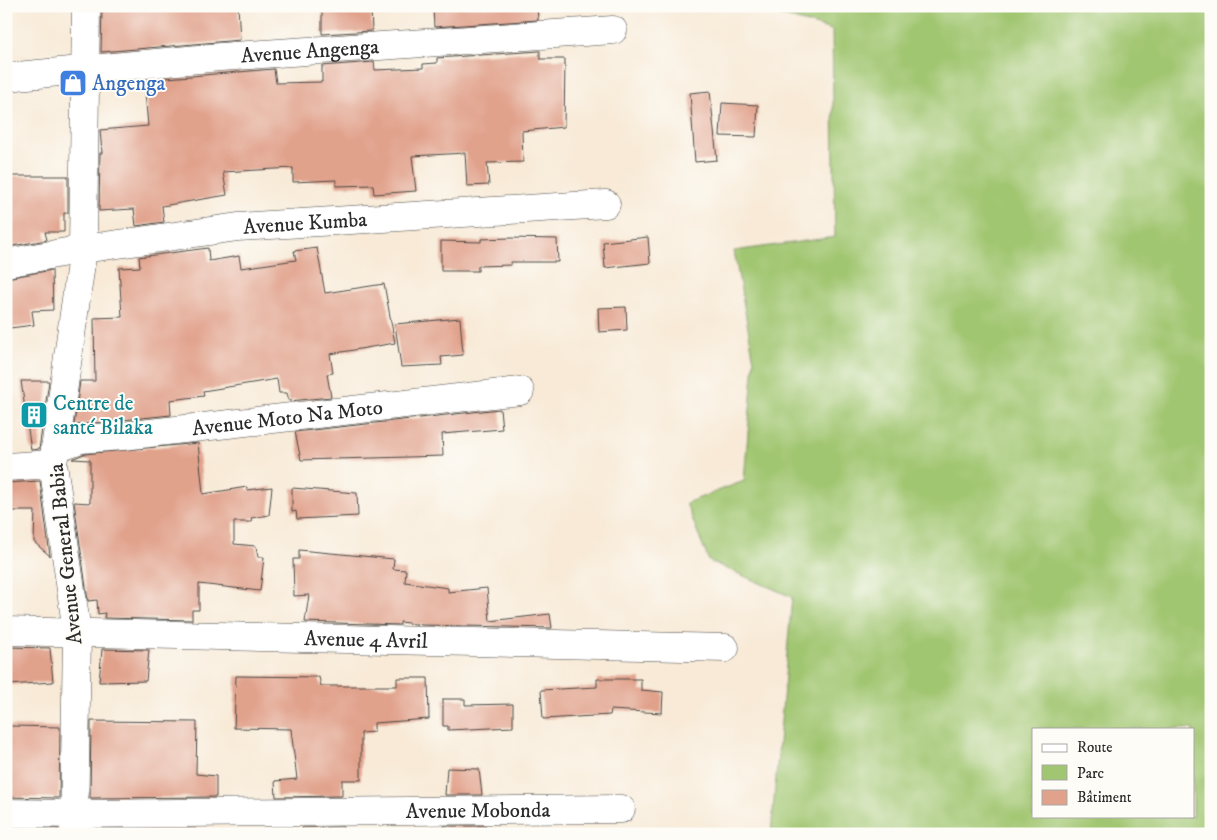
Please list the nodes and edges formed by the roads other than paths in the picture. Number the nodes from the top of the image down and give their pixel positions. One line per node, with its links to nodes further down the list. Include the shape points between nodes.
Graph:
1 (86, 6): 3 (street, Avenue General Babia)
2 (613, 30): 3 (street, Avenue Angenga, via 230,56)
3 (86, 70): 4 (street, Avenue Angenga); 6 (street, Avenue General Babia)
4 (6, 77)
5 (606, 204): 6 (street, Avenue Kumba, via 238,227)
6 (83, 249): 7 (street, Avenue Kumba); 9 (street, Avenue General Babia)
7 (6, 263)
8 (520, 391): 9 (street, Avenue Moto Na Moto, via 81,439)
9 (54, 456): 10 (street, Avenue Moto Na Moto); 12 (street, Avenue General Babia)
10 (6, 467)
11 (6, 631): 12 (street, Avenue 4 Avril)
12 (77, 632): 13 (street, Avenue 4 Avril); 16 (street, Avenue General Babia)
13 (724, 648)
14 (621, 808): 16 (street, Avenue Mobonda)
15 (6, 812): 16 (street, Avenue Mobonda)
16 (74, 824)

